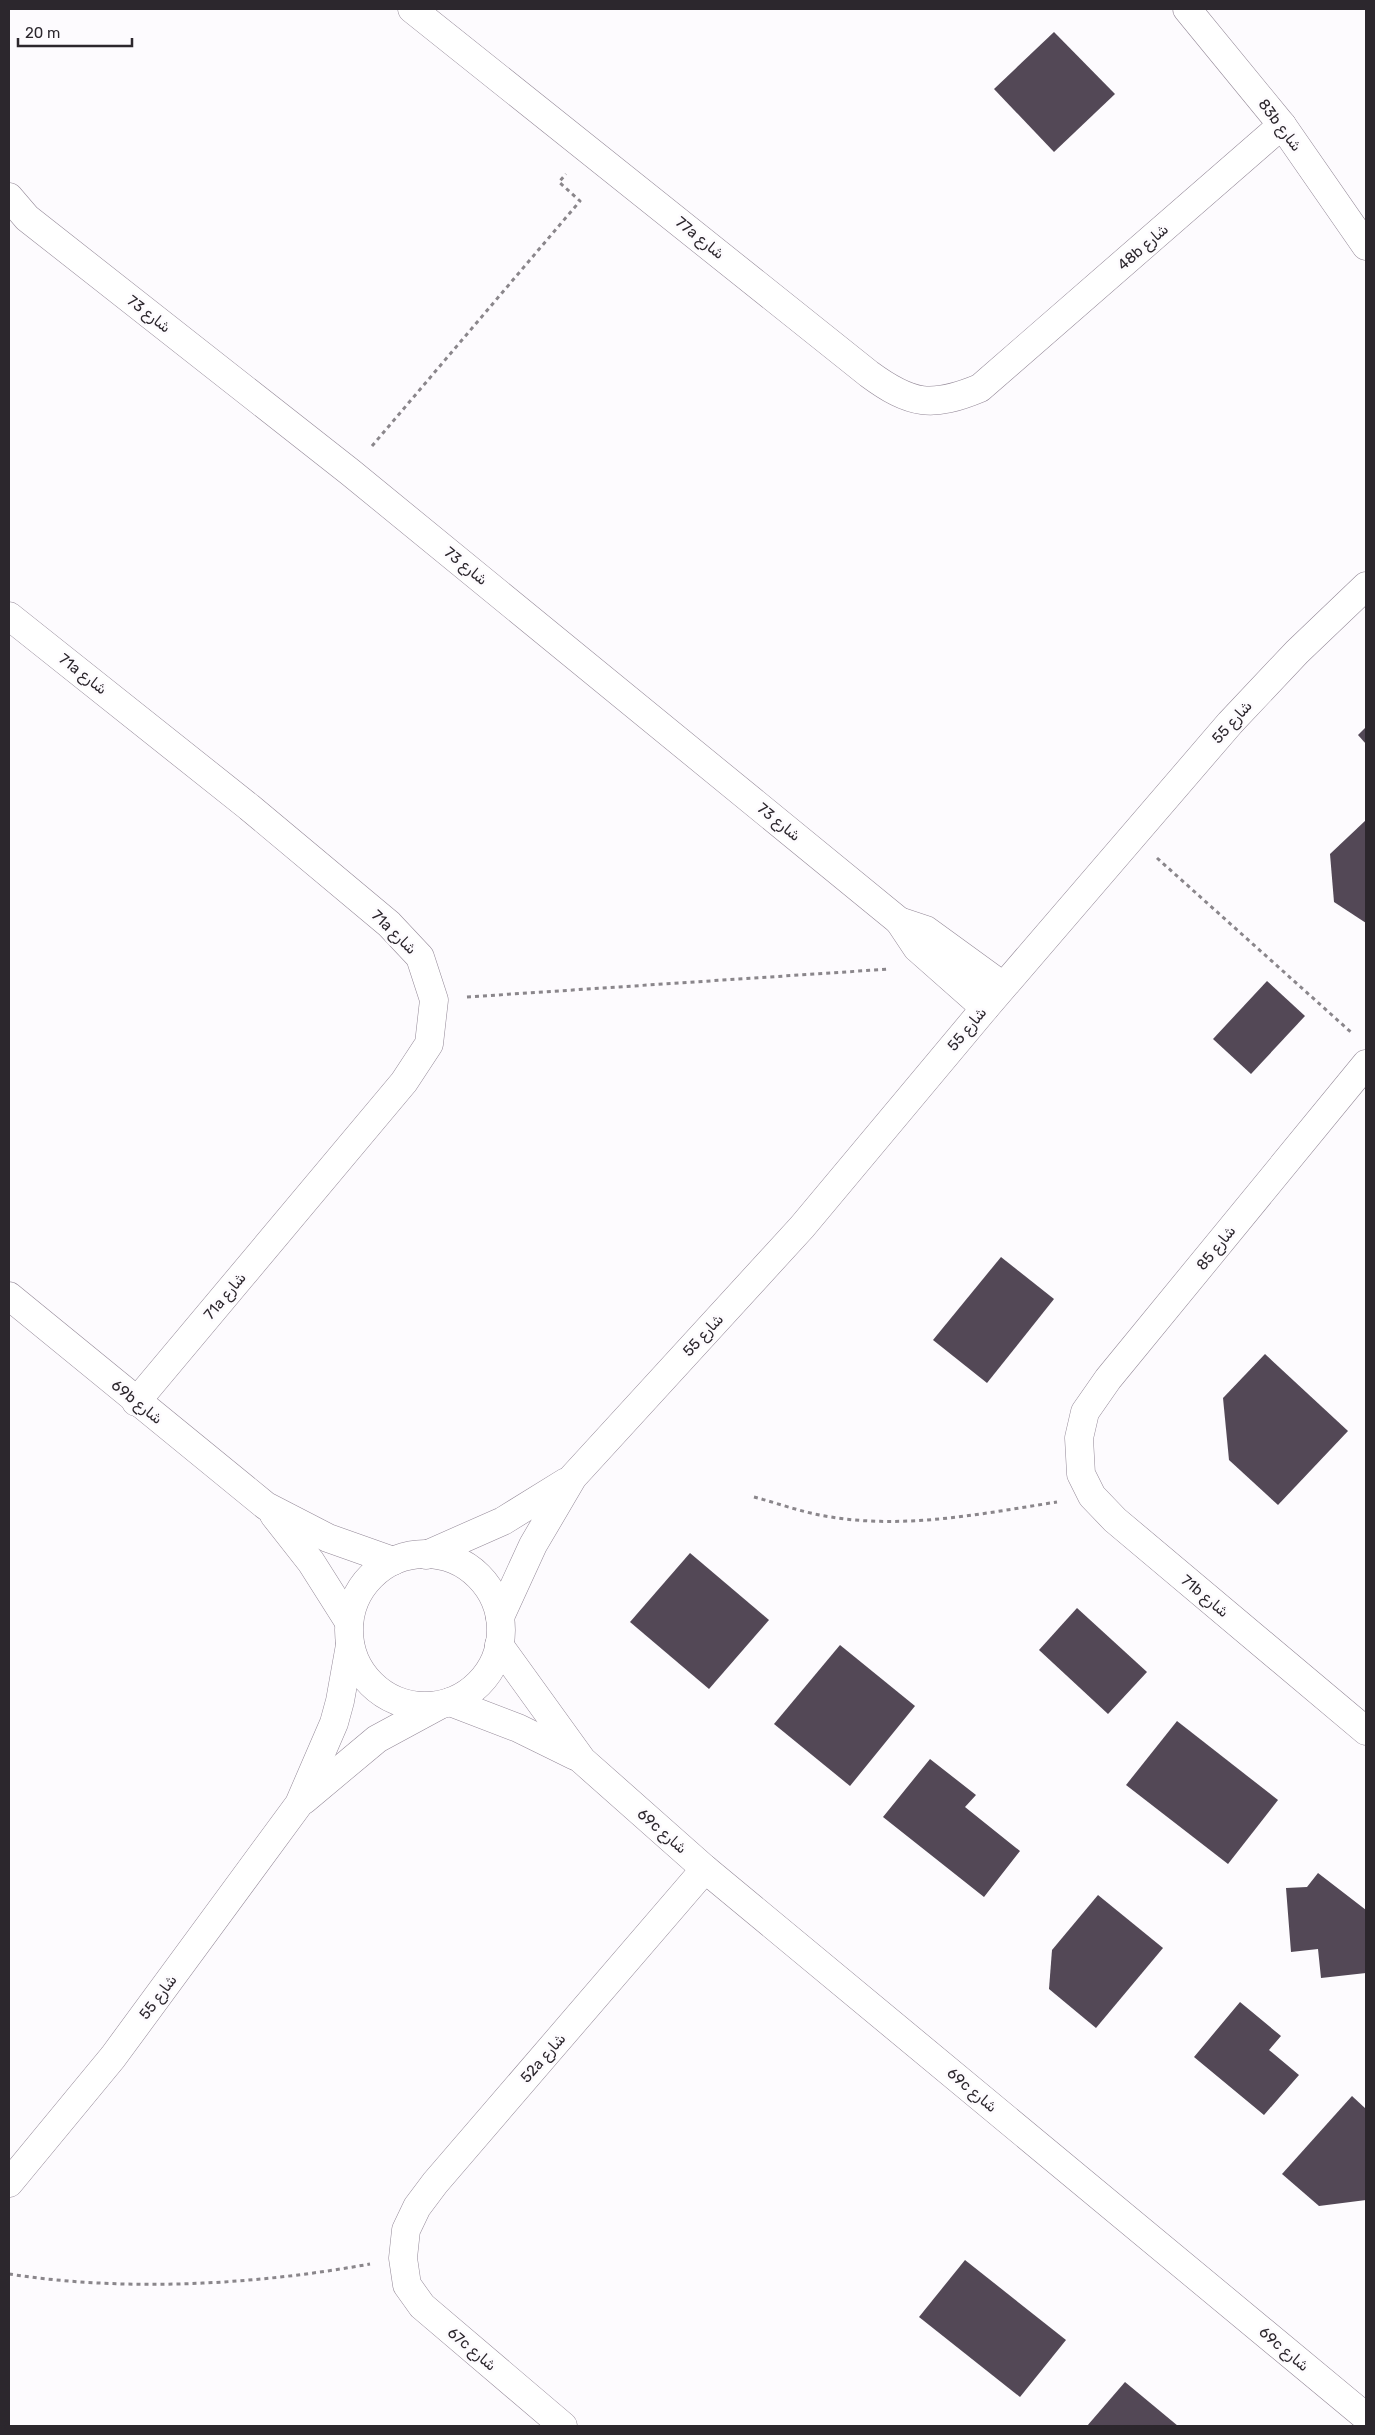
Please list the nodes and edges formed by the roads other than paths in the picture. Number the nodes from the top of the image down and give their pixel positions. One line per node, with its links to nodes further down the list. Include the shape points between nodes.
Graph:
1 (412, 9): 7 (street, 77a شارع, via 893,392 922,401 953,400 980,388)
2 (1187, 9): 3 (street, 83b شارع)
3 (1282, 125): 6 (street, 83b شارع); 7 (street, 48b شارع)
4 (9, 198): 5 (street, شارع 73)
5 (18, 214): 10 (street, شارع 73, via 350,472)
6 (1366, 246)
7 (1003, 368)
8 (1366, 586): 11 (street, شارع 55, via 1230,723)
9 (9, 616): 15 (street, 71a شارع, via 389,924 420,957 434,1000 429,1044 404,1082)
10 (899, 920): 11 (street, شارع 73, via 926,930); 12 (street, شارع 73, via 913,943)
11 (1003, 986): 12 (street, شارع 55)
12 (985, 1008): 17 (street, شارع 55, via 802,1227)
13 (1363, 1052): 16 (street, شارع 85, via 1108,1379 1086,1412)
14 (9, 1296): 15 (street, 69b شارع)
15 (136, 1402): 18 (street, 69b شارع)
16 (1078, 1438): 25 (street, 71b شارع, via 1081,1474 1092,1496 1115,1520)
17 (573, 1477): 19 (street, شارع 55, via 503,1521); 21 (street, شارع 55, via 533,1545)
18 (266, 1506): 20 (street, 69b شارع, via 328,1538); 22 (street, 69b شارع, via 311,1562)
19 (426, 1555): 20 (street); 21 (street, via 452,1559 474,1572 491,1592)
20 (393, 1561): 22 (street, via 372,1576 356,1597)
21 (500, 1616): 23 (street)
22 (349, 1633): 24 (street, via 358,1667 373,1686 392,1699 415,1706); 27 (street, شارع 55, via 334,1723)
23 (499, 1645): 24 (street, via 490,1669 473,1689); 26 (street, 69c شارع)
24 (445, 1704): 26 (street, 69c شارع, via 518,1728); 27 (street, شارع 55, via 377,1739)
25 (1366, 1731)
26 (582, 1760): 28 (street, 69c شارع)
27 (299, 1804): 29 (street, شارع 55, via 113,2057)
28 (705, 1869): 30 (street, 52a شارع, via 416,2207 406,2230); 31 (street, 69c شارع)
29 (9, 2183)
30 (403, 2258): 32 (street, 67c شارع, via 407,2285 422,2306)
31 (1366, 2417)
32 (563, 2426)

